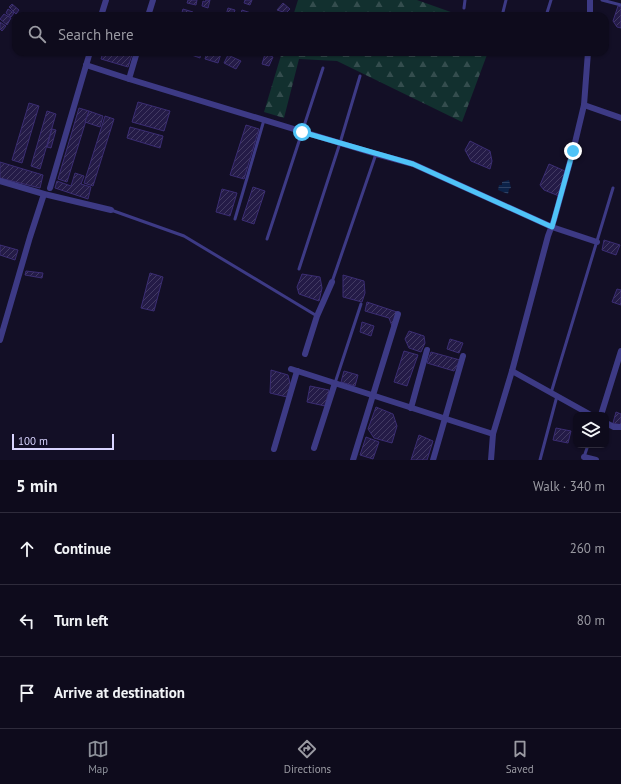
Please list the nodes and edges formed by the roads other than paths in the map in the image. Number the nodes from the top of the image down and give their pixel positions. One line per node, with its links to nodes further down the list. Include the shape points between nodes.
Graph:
1 (106, 0): 10 (street)
2 (153, 0): 11 (street)
3 (465, 0): 9 (lane)
4 (506, 0): 12 (lane)
5 (551, 0): 13 (lane)
6 (590, 0): 14 (street)
7 (602, 0): 8 (lane)
8 (621, 5)
9 (464, 8)
10 (102, 12)
11 (149, 12)
12 (503, 12)
13 (547, 12)
14 (590, 12)
15 (89, 56): 18 (street)
16 (136, 56): 21 (street)
17 (588, 56): 22 (street)
18 (86, 65): 21 (street); 29 (street)
19 (323, 68): 25 (lane)
20 (360, 76): 26 (lane)
21 (129, 79): 24 (street)
22 (584, 105): 23 (street); 34 (street)
23 (621, 118)
24 (264, 120): 25 (street); 33 (lane)
25 (302, 132): 26 (street); 35 (lane)
26 (340, 143): 27 (street); 37 (lane)
27 (376, 154): 34 (street, via 413,164); 38 (lane)
28 (0, 181): 31 (street)
29 (50, 188)
30 (613, 188): 36 (lane)
31 (44, 194): 32 (street); 42 (street)
32 (111, 210): 41 (lane, via 184,236)
33 (235, 219)
34 (552, 227): 36 (street); 47 (street)
35 (267, 239)
36 (597, 242): 50 (lane)
37 (299, 269)
38 (332, 282): 41 (street)
39 (361, 304): 48 (lane)
40 (398, 314): 49 (street)
41 (317, 316): 45 (street)
42 (0, 340)
43 (427, 350): 51 (street)
44 (621, 350): 53 (street)
45 (305, 354)
46 (463, 356): 54 (street)
47 (512, 372): 50 (street); 57 (street)
48 (335, 383): 49 (street); 58 (street); 60 (street, via 294,370)
49 (372, 395): 51 (street); 62 (street)
50 (554, 395): 52 (street); 65 (lane)
51 (411, 408): 54 (street)
52 (585, 412)
53 (602, 412)
54 (445, 419): 57 (street); 63 (street)
55 (609, 424): 56 (street)
56 (621, 427)
57 (493, 434): 64 (street)
58 (314, 448)
59 (587, 448): 61 (lane)
60 (274, 449)
61 (584, 458): 66 (street)
62 (353, 460)
63 (433, 460)
64 (491, 460)
65 (540, 460)
66 (596, 460)

